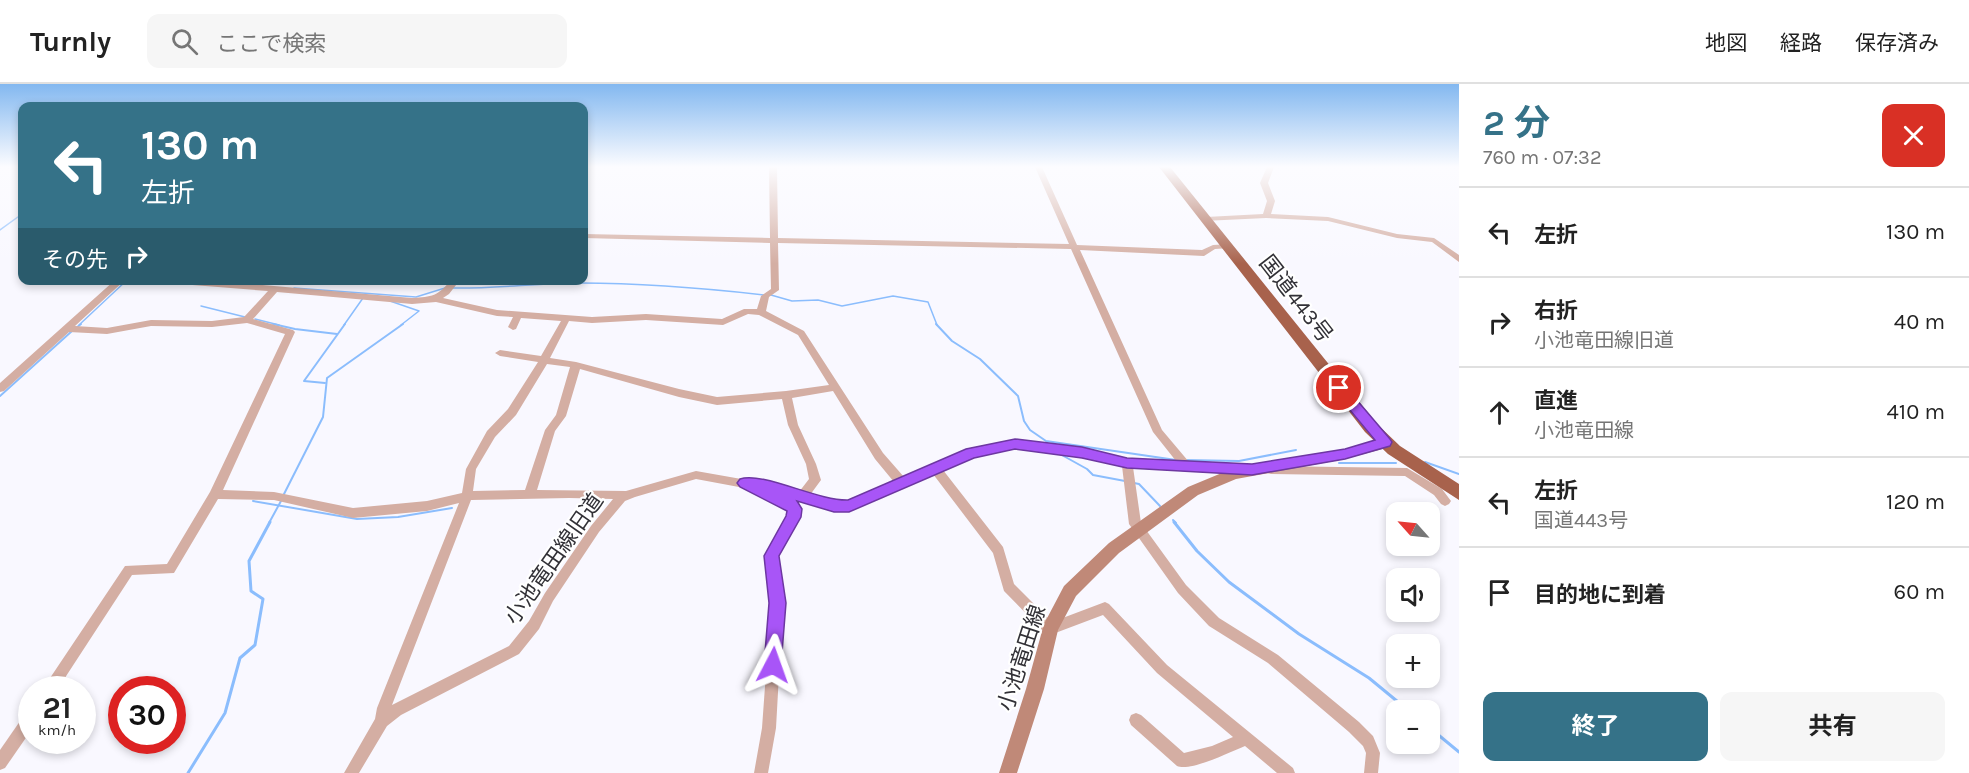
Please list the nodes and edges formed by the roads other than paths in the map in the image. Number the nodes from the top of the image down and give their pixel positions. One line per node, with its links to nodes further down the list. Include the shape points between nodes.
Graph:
1 (773, 199): 8 (street)
2 (1052, 199): 10 (street)
3 (1190, 199): 6 (highway, 国道443号)
4 (1270, 199): 5 (street)
5 (1266, 216): 6 (street); 11 (street, via 1329,219 1397,236 1426,238 1446,247)
6 (1206, 219): 9 (highway, 国道443号)
7 (588, 236): 8 (street)
8 (774, 240): 10 (street); 17 (street, via 775,290 765,296)
9 (1227, 246): 10 (street, via 1213,247 1204,253); 29 (highway, 国道443号)
10 (1074, 247): 30 (street, via 1158,432)
11 (1459, 259)
12 (115, 285): 22 (street)
13 (221, 285): 15 (street)
14 (452, 285): 16 (street)
15 (275, 290): 16 (street, via 412,301); 20 (street)
16 (436, 298): 18 (street, via 478,310)
17 (761, 312): 19 (street, via 747,311 723,322 646,317); 26 (street, via 801,333)
18 (518, 315): 19 (street); 21 (street)
19 (566, 319): 24 (street)
20 (247, 320): 22 (street, via 151,323 107,331); 38 (street, via 290,332)
21 (513, 327)
22 (66, 329): 27 (street)
23 (500, 352): 24 (street)
24 (544, 359): 25 (street); 40 (street, via 471,469)
25 (576, 365): 28 (street, via 717,401); 39 (street, via 561,416 550,430)
26 (835, 387): 28 (street); 34 (street, via 879,456)
27 (0, 389)
28 (786, 395): 41 (street, via 793,425 816,480)
29 (1385, 442): 33 (main road, 小池竜田線, via 1345,454); 37 (highway, 国道443号)
30 (1183, 462): 31 (street, 小池竜田線旧道); 33 (street, 小池竜田線旧道)
31 (1127, 463): 32 (street, 小池竜田線旧道, via 1015,444 971,453); 43 (street)
32 (934, 467): 34 (street, 小池竜田線旧道); 44 (street, via 999,551 1008,586)
33 (1252, 469): 42 (street, 小池竜田線旧道, via 1407,472); 43 (main road, 小池竜田線, via 1193,491)
34 (901, 482): 41 (street, 小池竜田線旧道, via 849,506 834,507)
35 (745, 483): 36 (street, 小池竜田線旧道, via 696,475); 41 (street, 小池竜田線旧道); 52 (street, via 795,509 772,556 777,603 769,728)
36 (632, 493): 39 (street); 47 (street, 小池竜田線旧道, via 621,498 595,529 514,650 396,710)
37 (1459, 493)
38 (215, 494): 40 (street, via 274,496 353,513 427,506); 45 (street, via 170,569 129,570)
39 (530, 494): 40 (street)
40 (467, 496): 47 (street)
41 (802, 497)
42 (1445, 501)
43 (1139, 530): 44 (main road, 小池竜田線, via 1114,548 1070,591); 55 (street, via 1182,589 1214,622 1273,660 1368,741 1373,753)
44 (1050, 629): 49 (street, via 1105,608 1162,669); 53 (main road, 小池竜田線)
45 (58, 676)
46 (1136, 720): 49 (street, via 1182,761)
47 (382, 721): 51 (street, 小池竜田線旧道)
48 (18, 737): 50 (street)
49 (1247, 738): 54 (street)
50 (0, 763)
51 (351, 773)
52 (761, 773)
53 (1008, 773)
54 (1288, 773)
55 (1371, 773)

